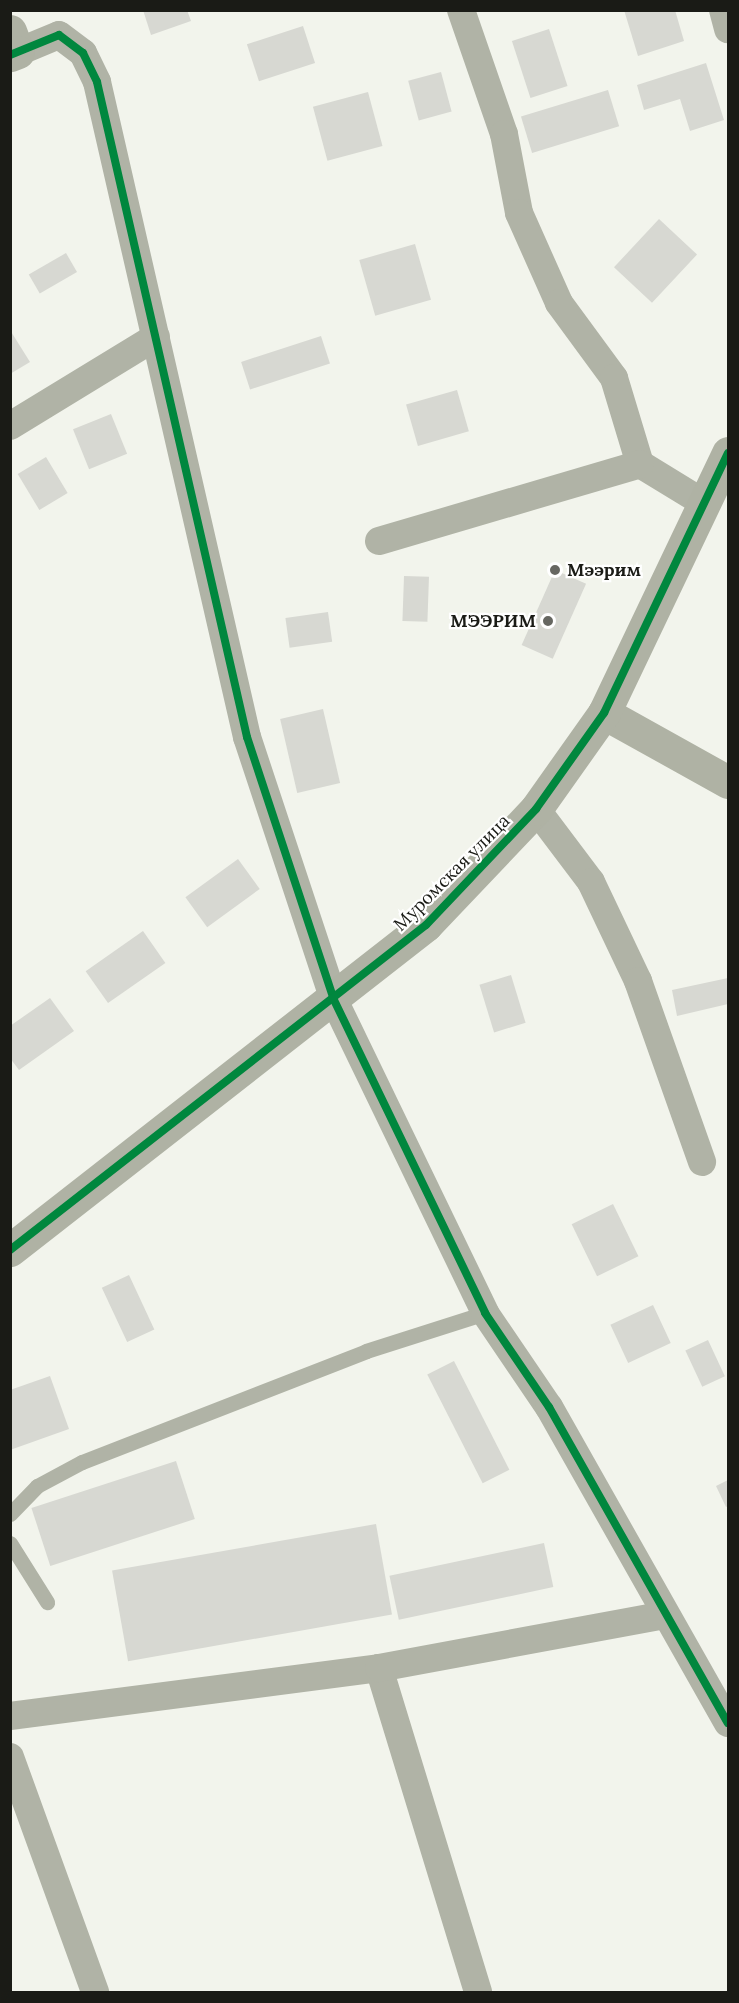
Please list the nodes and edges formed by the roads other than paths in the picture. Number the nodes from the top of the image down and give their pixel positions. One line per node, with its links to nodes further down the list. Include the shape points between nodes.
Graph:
1 (461, 10): 8 (street, via 504,134 519,213 559,303 614,378)
2 (723, 10): 3 (street)
3 (729, 29)
4 (13, 46): 5 (street, via 59,35 83,53 88,63 97,82)
5 (156, 338): 6 (street); 14 (street, via 247,737)
6 (10, 426)
7 (729, 453): 9 (street, Муромская улица)
8 (640, 464): 9 (street); 10 (street)
9 (704, 502): 11 (street, Муромская улица)
10 (379, 541)
11 (604, 713): 12 (street); 13 (street, Муромская улица)
12 (729, 782)
13 (536, 809): 14 (street, Муромская улица, via 426,925); 15 (street, via 596,892 638,981)
14 (334, 1000): 16 (street, Муромская улица); 17 (street)
15 (702, 1162)
16 (10, 1250)
17 (485, 1313): 18 (lane, via 366,1351 82,1462 37,1486); 21 (street, via 549,1407)
18 (10, 1514)
19 (10, 1543): 20 (lane)
20 (46, 1602)
21 (664, 1615): 22 (street); 24 (street)
22 (379, 1668): 23 (street); 27 (street)
23 (10, 1716)
24 (729, 1723)
25 (10, 1757): 26 (street)
26 (95, 1992)
27 (478, 1992)

